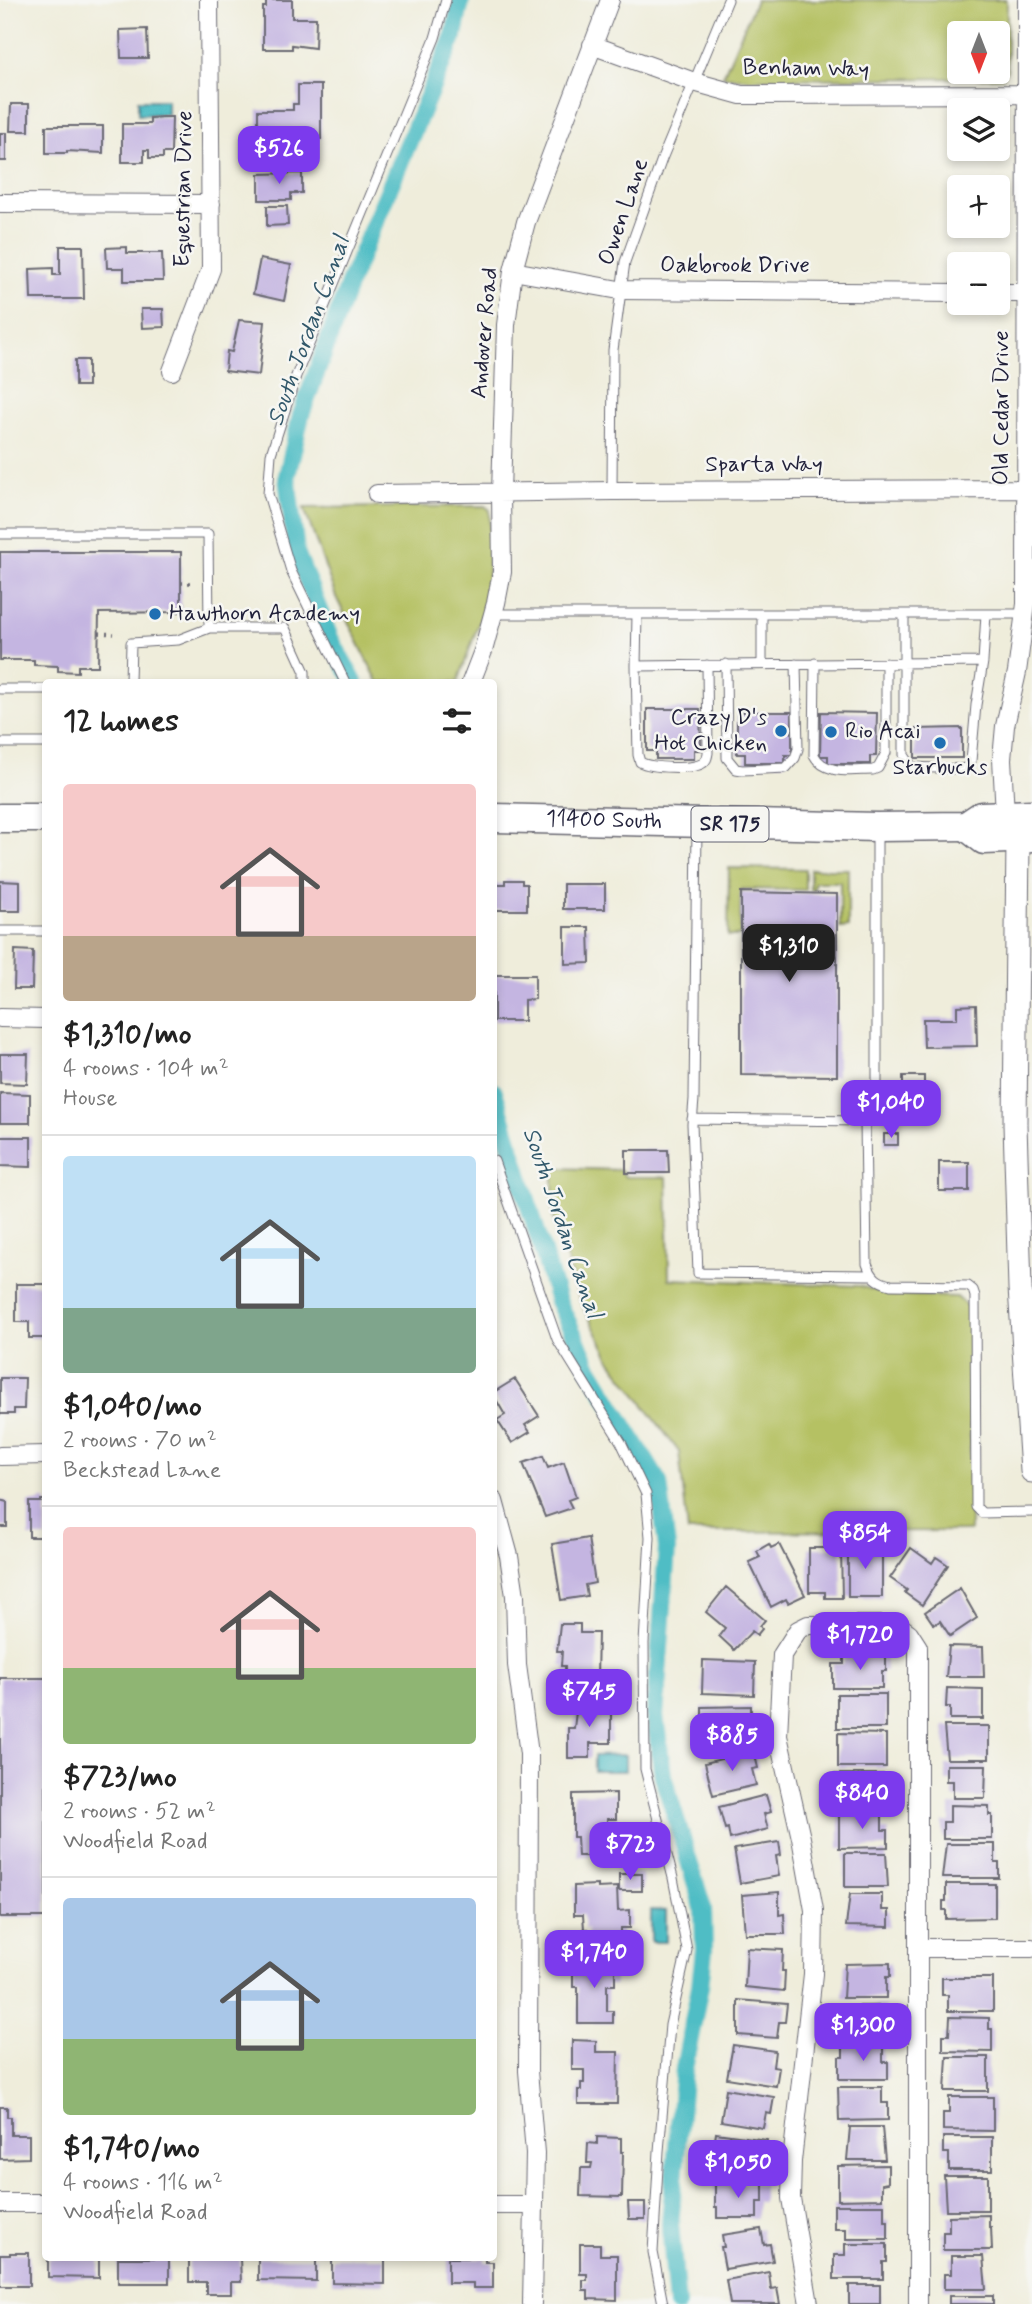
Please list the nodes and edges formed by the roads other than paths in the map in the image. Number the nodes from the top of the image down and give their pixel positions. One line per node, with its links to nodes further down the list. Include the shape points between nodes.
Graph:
1 (209, 0): 11 (street, Equestrian Drive)
2 (446, 0): 42 (lane, via 435,38 296,376 271,454 268,494 291,571)
3 (610, 0): 7 (street, Andover Road)
4 (728, 0): 8 (lane, Owen Lane)
5 (1027, 0): 6 (street, Old Cedar Drive)
6 (1030, 37): 9 (street, Old Cedar Drive)
7 (592, 45): 8 (street, Benham Way); 12 (street, Andover Road, via 526,222)
8 (694, 82): 9 (street, Benham Way, via 741,95); 13 (lane, Owen Lane, via 662,159)
9 (1027, 94): 16 (street, Old Cedar Drive)
10 (0, 203): 11 (street)
11 (211, 204): 17 (street, Equestrian Drive, via 211,269)
12 (513, 271): 13 (street, Oakbrook Drive); 21 (street, Andover Road, via 506,325)
13 (619, 290): 14 (street, Oakbrook Drive); 19 (lane, Owen Lane, via 613,350)
14 (947, 293)
15 (1010, 293): 16 (street)
16 (1030, 293): 18 (street, Old Cedar Drive)
17 (172, 371)
18 (1026, 489): 19 (street, Sparta Way); 23 (street, Old Cedar Drive)
19 (612, 491): 21 (street, Sparta Way)
20 (377, 494): 21 (street, Sparta Way)
21 (501, 494): 24 (street, Andover Road, via 502,572)
22 (0, 534): 30 (lane, via 208,534)
23 (1029, 566): 29 (street, Old Cedar Drive)
24 (493, 614): 25 (lane); 43 (street, Andover Road)
25 (637, 614): 26 (lane); 39 (lane)
26 (762, 614): 27 (lane); 36 (lane)
27 (904, 614): 28 (lane); 34 (lane)
28 (986, 614): 29 (lane); 31 (lane)
29 (1025, 614): 52 (street, Old Cedar Drive, via 1002,759)
30 (209, 628): 40 (lane, via 178,640 131,643); 41 (lane, via 285,628)
31 (983, 662): 34 (lane); 34 (lane, via 971,761 961,769 918,769 907,763)
32 (815, 663): 33 (lane); 33 (lane, via 814,755 828,769 873,770 886,752); 37 (lane)
33 (886, 663): 34 (lane)
34 (905, 663)
35 (726, 664): 36 (lane); 37 (lane, via 727,758 742,770 786,768 795,758); 38 (lane)
36 (762, 664): 37 (lane)
37 (796, 664)
38 (707, 665): 39 (lane); 39 (lane, via 706,761 658,767 640,762 638,755)
39 (636, 666)
40 (130, 679)
41 (305, 679)
42 (344, 679)
43 (472, 679)
44 (0, 689): 45 (lane)
45 (42, 689)
46 (0, 743): 47 (lane)
47 (42, 743)
48 (0, 818): 49 (main road)
49 (42, 818)
50 (497, 818): 51 (main road, 11400 South / SR 175)
51 (697, 823): 53 (main road, 11400 South / SR 175); 58 (lane)
52 (1022, 826): 53 (main road, 11400 South / SR 175, via 984,840 966,826); 61 (street, via 1020,1142)
53 (877, 827): 59 (lane, via 877,1106)
54 (0, 931): 55 (lane)
55 (42, 931)
56 (0, 1018): 57 (street)
57 (42, 1018)
58 (692, 1119): 59 (lane); 62 (lane, via 698,1273)
59 (864, 1121): 62 (lane)
60 (497, 1170): 75 (lane, via 556,1339 621,1442 646,1494 650,1537 644,1643 645,1769 687,1950 670,2025 659,2151 653,2252)
61 (1025, 1244): 65 (street)
62 (871, 1275): 67 (lane, via 891,1285 968,1286 973,1290 976,1507 982,1513)
63 (42, 1455): 64 (street)
64 (0, 1456)
65 (1031, 1457)
66 (497, 1512): 73 (street, via 515,1597 517,1665 529,1754 528,2071 534,2127)
67 (1032, 1512)
68 (918, 1948): 69 (street); 76 (street, via 918,1647 898,1625 808,1625 798,1630 782,1655 778,1736 814,1910 813,1974 791,2198); 77 (street)
69 (1032, 1948)
70 (0, 2203): 71 (street)
71 (42, 2203)
72 (497, 2205): 73 (street)
73 (533, 2205): 74 (street)
74 (533, 2304)
75 (663, 2304)
76 (809, 2304)
77 (918, 2304)

